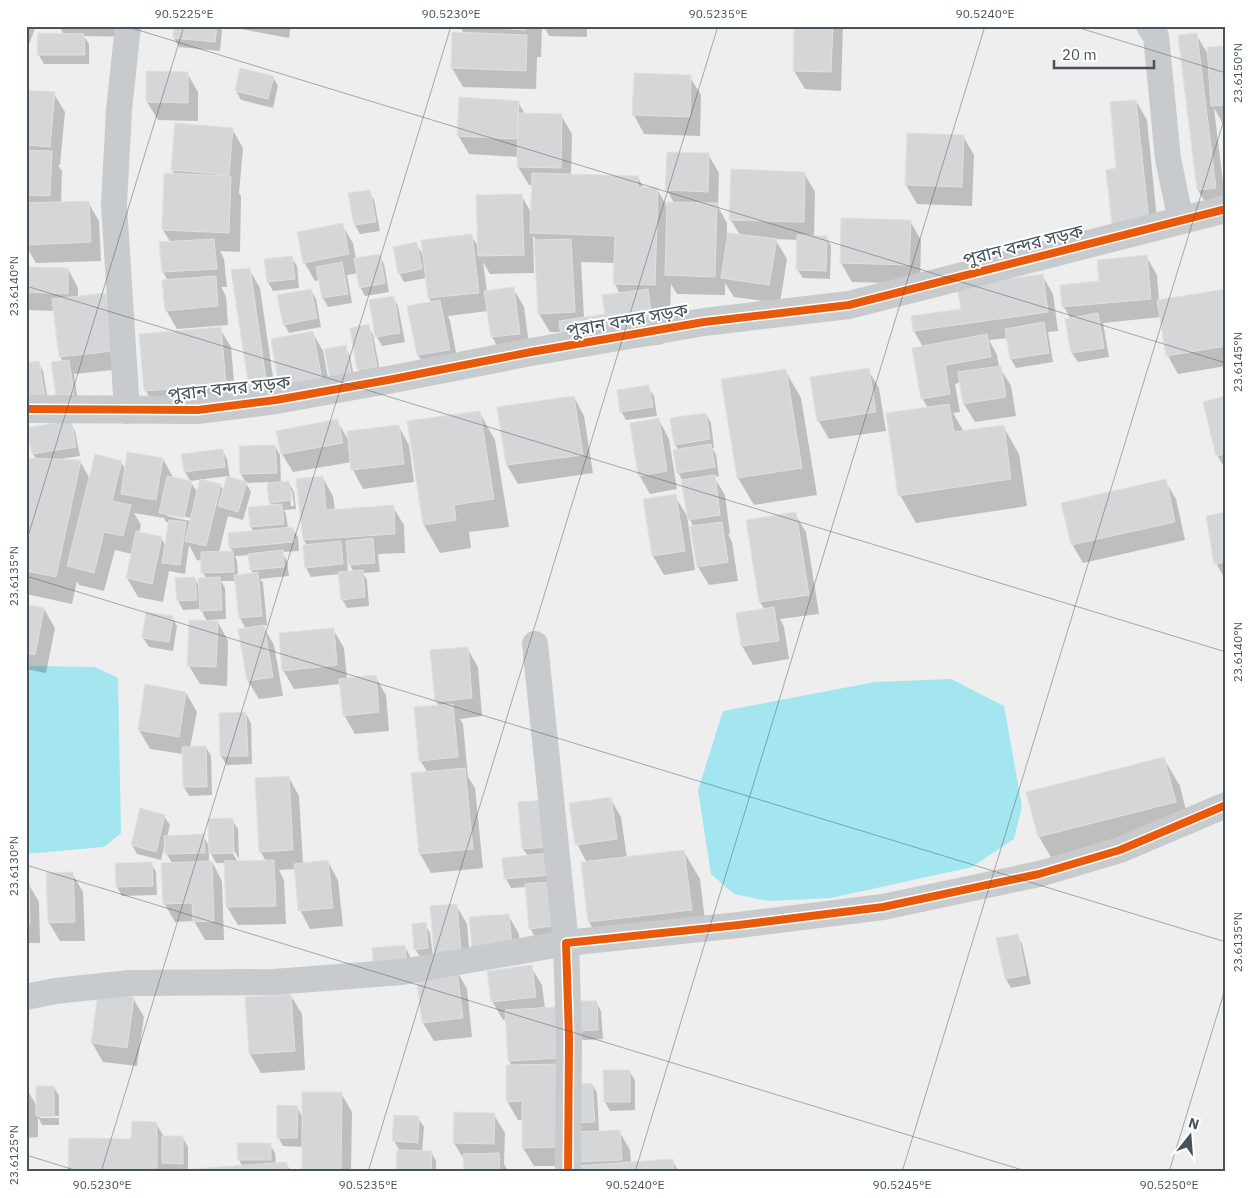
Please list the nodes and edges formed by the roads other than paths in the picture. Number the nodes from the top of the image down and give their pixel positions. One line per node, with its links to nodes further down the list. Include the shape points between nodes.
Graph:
1 (128, 26): 6 (street, via 114,204)
2 (1149, 26): 4 (street, via 1156,36 1168,159)
3 (1226, 209): 4 (street, পুরান বন্দর সড়ক)
4 (1181, 221): 6 (street, পুরান বন্দর সড়ক, via 850,304 704,322 276,400 198,410)
5 (26, 409): 6 (street, পুরান বন্দর সড়ক)
6 (127, 410)
7 (535, 644): 9 (street)
8 (1226, 805): 9 (street, via 1120,850 1039,874 883,907)
9 (566, 943): 10 (street, via 402,972 274,982 130,983); 11 (street)
10 (26, 997)
11 (568, 1172)

